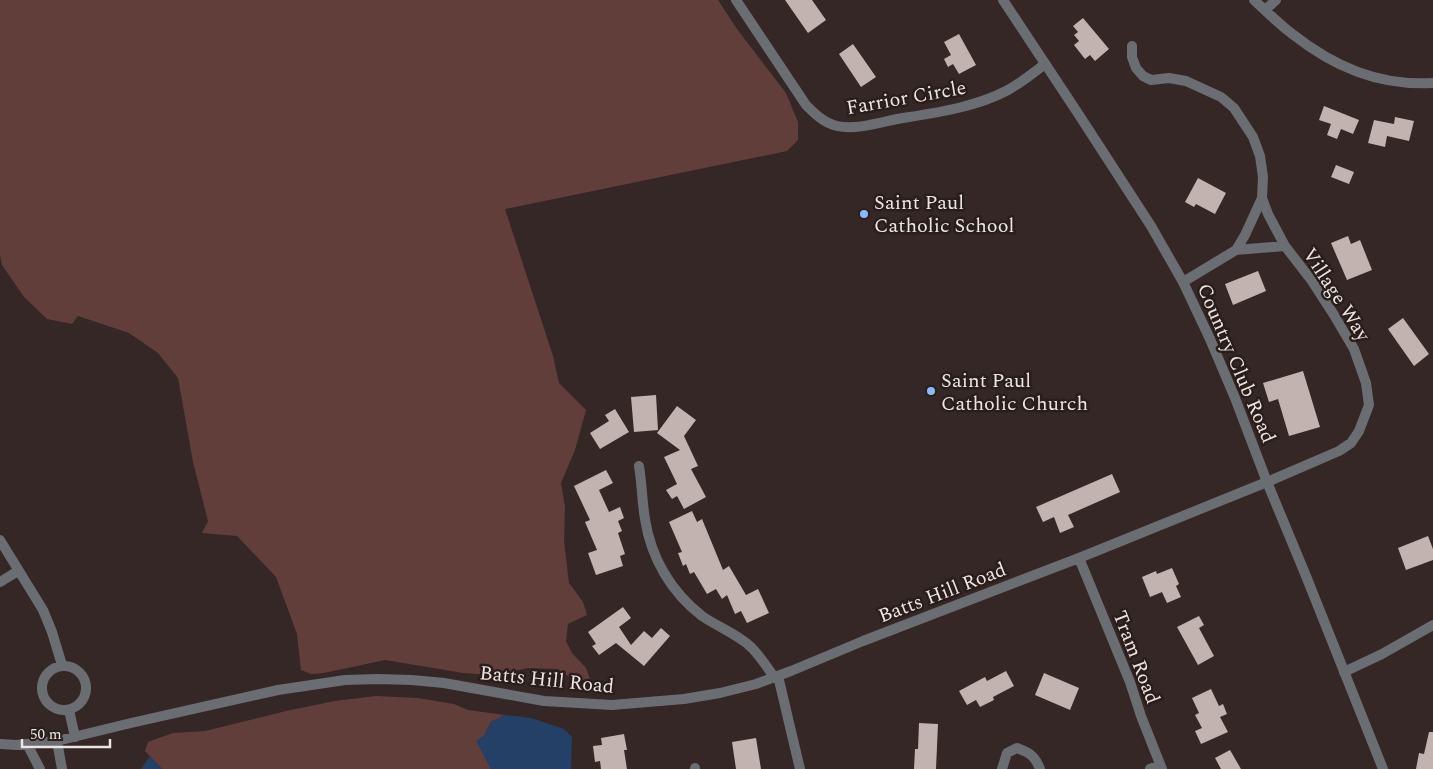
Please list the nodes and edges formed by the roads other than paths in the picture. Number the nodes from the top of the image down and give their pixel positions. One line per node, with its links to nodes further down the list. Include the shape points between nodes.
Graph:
1 (736, 0): 7 (street, Farrior Circle, via 806,105 826,122 837,126 872,124 979,102 1008,90)
2 (1003, 0): 7 (street, Country Club Road)
3 (1254, 0): 5 (street)
4 (1276, 0): 5 (street)
5 (1265, 10): 8 (street, via 1289,32 1340,66 1399,83)
6 (1132, 46): 9 (street, Village Way, via 1136,68 1143,76 1151,80 1186,81 1222,97 1234,108 1254,137 1260,156)
7 (1045, 64): 12 (street, Country Club Road, via 1151,226)
8 (1433, 84)
9 (1262, 198): 10 (street, Village Way); 11 (street, Village Way)
10 (1284, 246): 11 (street, Village Way); 14 (street, Village Way, via 1312,281 1354,349 1366,383 1369,405 1351,443)
11 (1236, 250): 12 (street, Village Way)
12 (1183, 282): 14 (street, Country Club Road, via 1235,398)
13 (639, 466): 22 (street, via 645,518 653,551 673,588 688,605 743,641)
14 (1267, 482): 16 (street, Batts Hill Road); 21 (street, Country Club Road)
15 (0, 540): 17 (street)
16 (1079, 558): 22 (street, Batts Hill Road); 28 (street, Tram Road)
17 (18, 571): 18 (street); 20 (street, via 42,610)
18 (0, 582)
19 (1433, 626): 21 (street)
20 (62, 665): 23 (street, via 82,673 87,687 82,701); 23 (street, via 48,671 42,692 44,699 55,708)
21 (1344, 672): 35 (street, Country Club Road)
22 (776, 676): 24 (street, Batts Hill Road, via 684,700 612,705 544,700 412,680 345,680 278,690); 31 (street)
23 (70, 710): 24 (street)
24 (75, 737): 25 (street, Batts Hill Road)
25 (57, 741): 27 (street, Batts Hill Road); 30 (street)
26 (0, 744): 27 (street, Batts Hill Road)
27 (27, 744): 29 (street)
28 (1161, 767): 34 (street)
29 (40, 769)
30 (62, 769)
31 (800, 769)
32 (1002, 769): 33 (street, via 1007,753 1017,748 1028,752)
33 (1040, 769)
34 (1150, 769)
35 (1383, 769)

